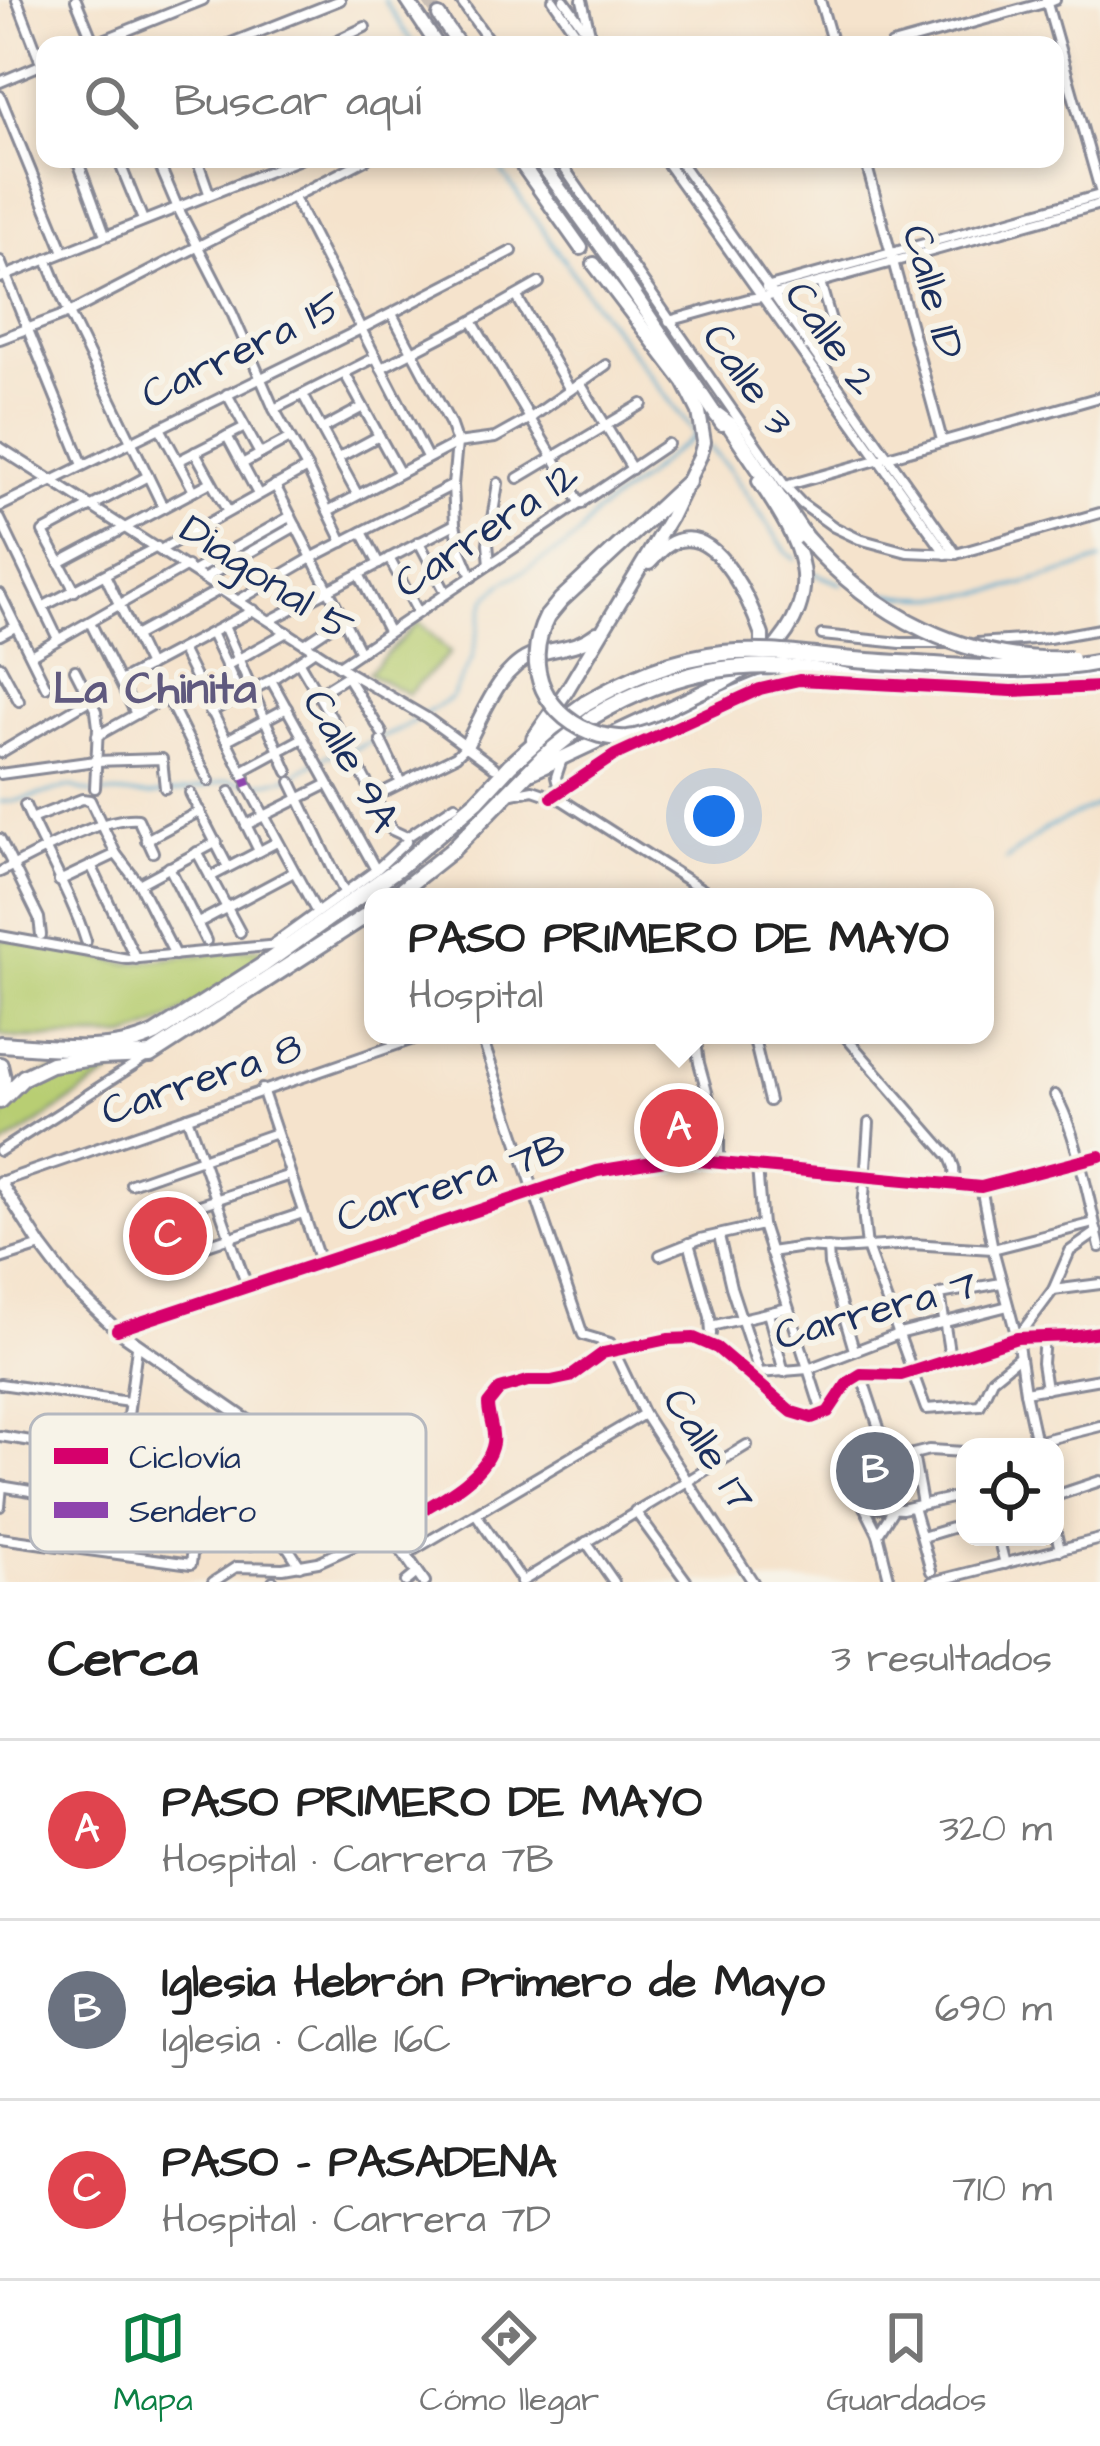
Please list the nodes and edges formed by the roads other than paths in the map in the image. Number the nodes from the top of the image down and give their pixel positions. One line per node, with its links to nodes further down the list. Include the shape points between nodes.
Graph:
1 (17, 0): 28 (street)
2 (76, 0): 15 (street)
3 (203, 0): 12 (street)
4 (340, 0): 17 (street)
5 (407, 0): 19 (main road)
6 (460, 0): 21 (street)
7 (553, 0): 22 (street)
8 (564, 0): 23 (street)
9 (582, 0): 24 (street)
10 (820, 0): 25 (street)
11 (1049, 1): 26 (street); 27 (street)
12 (189, 3): 16 (street)
13 (439, 16): 20 (main road)
14 (365, 28): 18 (street)
15 (89, 36)
16 (121, 36)
17 (249, 36)
18 (347, 36)
19 (431, 36)
20 (452, 36)
21 (486, 36)
22 (584, 36)
23 (586, 36)
24 (589, 36)
25 (830, 36)
26 (924, 36)
27 (1058, 36)
28 (36, 47)
29 (1064, 57): 45 (street)
30 (36, 70): 31 (street)
31 (0, 82)
32 (0, 96): 55 (street)
33 (80, 168): 51 (street)
34 (122, 168): 50 (street)
35 (162, 168): 49 (street)
36 (200, 168): 46 (street)
37 (276, 168): 46 (street)
38 (350, 168): 47 (street)
39 (524, 168): 53 (main road)
40 (545, 168): 87 (main road)
41 (564, 168): 68 (street, Calle 3)
42 (671, 168): 63 (street, Calle 2)
43 (684, 168): 63 (street, Calle 2)
44 (867, 168): 56 (street, Calle 1D)
45 (1100, 192): 56 (street)
46 (209, 193): 49 (street)
47 (294, 198): 52 (street); 70 (street)
48 (1100, 204): 56 (street)
49 (177, 206): 50 (street); 52 (street)
50 (143, 220): 51 (street)
51 (105, 235): 55 (street)
52 (197, 245): 65 (street); 78 (street)
53 (581, 248)
54 (512, 251): 66 (street, Carrera 15)
55 (64, 252): 57 (street)
56 (892, 257): 61 (street); 63 (street); 96 (street, Calle 1D)
57 (47, 259): 60 (street); 65 (street)
58 (0, 261): 60 (street)
59 (594, 264): 114 (main road, via 684,382 703,427)
60 (3, 276): 69 (street)
61 (820, 282): 63 (street); 72 (street, via 834,332)
62 (538, 283): 64 (street)
63 (767, 292): 68 (street); 72 (street, Calle 2)
64 (517, 296): 67 (street); 80 (street)
65 (69, 313): 69 (street); 97 (street)
66 (392, 314): 70 (street, Carrera 15); 73 (street)
67 (472, 321): 73 (street); 88 (street)
68 (669, 321): 121 (street, Calle 3)
69 (27, 328): 71 (street); 109 (street)
70 (362, 329): 74 (street); 78 (street, Carrera 15)
71 (0, 339)
72 (806, 348): 105 (street, Calle 2)
73 (412, 352): 76 (street); 98 (street)
74 (376, 357): 76 (street); 77 (street)
75 (606, 365): 79 (street)
76 (381, 368): 103 (street)
77 (345, 374): 82 (street); 85 (street)
78 (259, 378): 81 (street, Carrera 15); 86 (street)
79 (580, 383): 80 (street); 89 (street)
80 (570, 390): 88 (street)
81 (227, 394): 90 (street); 91 (street, Carrera 15)
82 (303, 395): 86 (street); 92 (street)
83 (1100, 397): 96 (street)
84 (642, 404): 89 (street)
85 (364, 406): 92 (street); 94 (street)
86 (274, 409): 95 (street)
87 (717, 415): 183 (highway, bridge, via 806,537 875,603 986,652); 189 (main road, via 800,553 795,620)
88 (529, 419): 98 (street, via 495,437); 104 (street)
89 (606, 424): 104 (street); 111 (street)
90 (245, 427): 93 (street); 102 (street)
91 (160, 428): 97 (street, Carrera 15); 107 (street)
92 (322, 429): 106 (street)
93 (227, 436): 101 (street); 108 (street)
94 (380, 436): 106 (street); 112 (street)
95 (290, 438): 102 (street); 110 (street)
96 (942, 440): 105 (street)
97 (131, 442): 109 (street, Carrera 15); 113 (street)
98 (457, 442): 103 (street); 120 (street)
99 (668, 444): 111 (street, Carrera 12)
100 (0, 448): 116 (street, Diagonal 5)
101 (195, 452): 107 (street); 117 (street)
102 (260, 454): 108 (street)
103 (427, 457): 112 (street)
104 (554, 457): 115 (street); 125 (street)
105 (882, 457): 121 (street); 140 (street, Calle 2)
106 (338, 458): 124 (street)
107 (178, 461): 122 (street)
108 (242, 464): 123 (street)
109 (83, 465): 116 (street, Carrera 15)
110 (307, 468): 119 (street); 130 (street)
111 (632, 469): 125 (street, Carrera 12)
112 (399, 472): 124 (street)
113 (148, 476): 126 (street); 128 (street)
114 (691, 476): 151 (main road); 192 (highway, bridge, via 548,616 536,656 556,710 584,730 629,738 766,681)
115 (518, 478)
116 (52, 481): 126 (street, Diagonal 5); 127 (street, Carrera 15)
117 (211, 482): 122 (street); 129 (street)
118 (498, 483): 145 (street)
119 (275, 485): 123 (street); 133 (street)
120 (453, 485): 134 (street); 136 (street)
121 (785, 486): 140 (street, Calle 3, via 859,539)
122 (194, 491): 128 (street)
123 (258, 494): 129 (street)
124 (357, 494): 130 (street)
125 (581, 504): 145 (street, Carrera 12)
126 (94, 505): 135 (street, Diagonal 5); 143 (street, via 43,532)
127 (0, 506)
128 (164, 507): 135 (street)
129 (227, 510): 139 (street)
130 (328, 511): 137 (street)
131 (1100, 513): 140 (street)
132 (0, 519): 159 (street)
133 (293, 521): 141 (street); 146 (street); 150 (street)
134 (455, 524): 138 (street); 149 (street)
135 (126, 526): 139 (street, Diagonal 5); 143 (street)
136 (362, 532): 137 (street); 144 (street)
137 (343, 542): 141 (street)
138 (419, 542): 142 (street); 155 (street)
139 (159, 548): 146 (street, Diagonal 5); 148 (street)
140 (951, 554)
141 (313, 557): 153 (street); 157 (street)
142 (388, 558): 144 (street); 161 (street)
143 (59, 563): 154 (street)
144 (379, 564): 147 (street)
145 (490, 565): 149 (street, Carrera 12)
146 (191, 569): 150 (street, Diagonal 5); 158 (street)
147 (359, 574): 153 (street); 170 (street)
148 (105, 575): 154 (street); 158 (street)
149 (472, 577): 155 (street, Carrera 12)
150 (205, 578): 152 (street, Diagonal 5)
151 (634, 578): 167 (main road); 189 (main road, via 671,543 712,548 762,635)
152 (221, 589): 157 (street, Diagonal 5); 173 (street)
153 (329, 589): 162 (street); 163 (street)
154 (74, 591): 159 (street)
155 (446, 593): 161 (street, Carrera 12)
156 (0, 594): 166 (street)
157 (238, 600): 160 (street, Diagonal 5)
158 (120, 605): 164 (street); 173 (street)
159 (44, 606): 175 (street)
160 (254, 610): 163 (street, Diagonal 5); 165 (street)
161 (418, 612): 170 (street, Carrera 12)
162 (344, 617): 176 (street); 180 (street)
163 (271, 620): 169 (street, Diagonal 5)
164 (90, 622): 175 (street); 197 (street)
165 (224, 626): 171 (street); 182 (street)
166 (15, 627): 172 (street); 181 (street)
167 (604, 627): 179 (main road); 195 (main road)
168 (1100, 628): 174 (street, via 957,644)
169 (287, 632): 176 (street, Diagonal 5); 182 (street)
170 (388, 632): 180 (street, Carrera 12)
171 (211, 633): 177 (street); 185 (street)
172 (0, 634)
173 (135, 636): 187 (street)
174 (824, 636)
175 (58, 639): 181 (street)
176 (305, 644): 178 (street, Diagonal 5)
177 (181, 649): 187 (street); 196 (street)
178 (316, 650): 184 (street); 188 (street, Diagonal 5)
179 (557, 651): 195 (main road, via 570,663); 213 (main road, via 515,665)
180 (360, 652): 188 (street, Carrera 12)
181 (31, 655): 198 (street)
182 (239, 659): 185 (street); 199 (street)
183 (1100, 659): 206 (highway, bridge, via 1021,670 722,653 648,671)
184 (299, 662): 194 (street); 200 (street)
185 (226, 665): 201 (street)
186 (0, 666): 204 (street)
187 (150, 666): 197 (street)
188 (339, 666): 191 (street, Diagonal 5)
189 (751, 666): 214 (main road)
190 (75, 670): 203 (street)
191 (348, 675): 200 (street); 213 (street, Diagonal 5); 224 (street)
192 (849, 676): 193 (highway); 206 (highway, bridge, via 730,667)
193 (1100, 676)
194 (271, 680): 199 (street); 205 (street, Calle 9A)
195 (572, 680): 218 (main road, via 530,743)
196 (195, 681): 202 (street); 207 (street)
197 (120, 682): 208 (street)
198 (46, 686)
199 (252, 692): 201 (street); 209 (street)
200 (318, 694): 229 (street)
201 (241, 697): 207 (street)
202 (167, 698): 208 (street); 222 (street)
203 (91, 699): 210 (street); 216 (street)
204 (19, 701)
205 (287, 708): 209 (street); 211 (street, Calle 9A)
206 (590, 710): 218 (highway); 221 (highway)
207 (210, 712): 212 (street)
208 (136, 714): 210 (street)
209 (265, 721): 212 (street); 215 (street)
210 (97, 737): 217 (street)
211 (303, 738): 215 (street); 223 (street, Calle 9A)
212 (227, 740): 220 (street)
213 (466, 746): 218 (street, Diagonal 5); 224 (street)
214 (575, 750): 221 (main road); 232 (street, via 558,767)
215 (279, 752): 220 (street); 231 (street)
216 (0, 753)
217 (95, 761): 219 (street); 225 (street); 226 (street, via 161,759)
218 (502, 766): 260 (highway, via 477,801)
219 (0, 774)
220 (245, 778): 236 (street)
221 (523, 778): 230 (highway)
222 (208, 781)
223 (328, 784): 231 (street); 254 (street, Calle 9A)
224 (401, 784): 229 (street)
225 (94, 788)
226 (164, 788)
227 (230, 792): 239 (street)
228 (190, 793): 235 (street)
229 (373, 797): 242 (street)
230 (507, 797): 232 (street, via 533,790); 261 (highway)
231 (299, 800): 236 (street); 264 (street)
232 (562, 800): 262 (street)
233 (25, 805): 237 (street)
234 (455, 805): 242 (street)
235 (200, 811): 241 (street); 243 (street)
236 (264, 816): 239 (street); 244 (street)
237 (31, 819): 238 (street, via 88,798); 245 (street)
238 (102, 825): 241 (street, via 138,819); 245 (street); 249 (street)
239 (246, 825): 246 (street)
240 (0, 839): 250 (street)
241 (146, 840): 247 (street)
242 (406, 840): 254 (street)
243 (217, 842): 248 (street); 253 (street)
244 (277, 842): 246 (street); 256 (street)
245 (44, 850): 250 (street); 258 (street)
246 (259, 851): 253 (street)
247 (153, 852)
248 (197, 852): 252 (street); 257 (street)
249 (116, 854): 251 (street); 259 (street)
250 (14, 865): 255 (street); 270 (street)
251 (91, 865): 258 (street); 276 (street)
252 (169, 867): 259 (street); 268 (street)
253 (228, 867): 257 (street)
254 (376, 870): 264 (street)
255 (0, 872)
256 (295, 872): 265 (street); 266 (street)
257 (210, 877): 265 (street)
258 (59, 881): 272 (street)
259 (139, 884): 275 (street)
260 (368, 888)
261 (404, 888)
262 (700, 888)
263 (364, 891): 274 (highway)
264 (344, 892): 266 (street)
265 (226, 908): 268 (street); 269 (street)
266 (316, 912): 274 (street)
267 (364, 916): 283 (highway)
268 (197, 923): 273 (street)
269 (240, 932)
270 (41, 935)
271 (0, 936): 276 (street)
272 (86, 941)
273 (206, 941)
274 (282, 944): 275 (street); 277 (highway, via 140,1042)
275 (175, 955): 276 (street)
276 (136, 959)
277 (0, 1044)
278 (398, 1044): 285 (street, Carrera 8)
279 (484, 1044): 304 (street)
280 (696, 1044): 296 (street)
281 (756, 1044): 288 (street)
282 (852, 1044): 302 (street, via 950,1157)
283 (150, 1055): 287 (highway, via 51,1064); 292 (street)
284 (0, 1065): 287 (highway)
285 (262, 1089): 289 (street, Carrera 8); 291 (street)
286 (1054, 1095): 295 (street)
287 (0, 1100)
288 (769, 1101)
289 (187, 1117): 294 (street); 300 (street, Carrera 8)
290 (869, 1123): 299 (street)
291 (277, 1132): 294 (street); 298 (street)
292 (0, 1151)
293 (1100, 1156): 295 (street, Carrera 7B)
294 (202, 1159): 301 (street); 305 (street)
295 (1078, 1162): 303 (street, Carrera 7B); 309 (street)
296 (719, 1163): 297 (street, Carrera 7B); 304 (street, Carrera 7B, via 633,1165)
297 (757, 1167): 299 (street, Carrera 7B); 308 (street)
298 (290, 1175): 305 (street); 306 (street)
299 (864, 1178): 302 (street, Carrera 7B); 314 (street)
300 (0, 1182): 313 (main road)
301 (131, 1184)
302 (955, 1186): 303 (street, Carrera 7B)
303 (981, 1187): 317 (street)
304 (535, 1190): 322 (street, Carrera 7B); 339 (street, via 583,1335)
305 (216, 1199): 307 (street); 311 (street)
306 (303, 1214): 311 (street); 322 (street)
307 (155, 1220)
308 (762, 1225): 310 (street); 319 (street)
309 (1097, 1229): 315 (street); 317 (street); 326 (street, via 1070,1251)
310 (719, 1236): 312 (street); 330 (street)
311 (230, 1238): 318 (street); 325 (street)
312 (689, 1244): 320 (street); 330 (street, Carrera 7, via 711,1330)
313 (41, 1246): 321 (street); 332 (main road)
314 (867, 1247): 316 (street); 317 (street); 334 (street)
315 (1100, 1247)
316 (828, 1248): 319 (street); 338 (street)
317 (993, 1249): 323 (street)
318 (186, 1252)
319 (770, 1252): 328 (street)
320 (660, 1256)
321 (0, 1259)
322 (320, 1262): 325 (street, Carrera 7B)
323 (1001, 1283): 327 (street); 331 (street, via 941,1292)
324 (1100, 1283): 326 (street)
325 (247, 1286): 332 (street, Carrera 7B)
326 (1053, 1290): 336 (street)
327 (1008, 1306): 331 (street, Carrera 7); 336 (street)
328 (788, 1308): 329 (street, Carrera 7); 342 (street)
329 (768, 1313): 330 (street, Carrera 7); 344 (street)
330 (743, 1320): 346 (street)
331 (944, 1320): 334 (street, Carrera 7); 341 (street)
332 (117, 1330): 337 (main road)
333 (1100, 1332): 335 (street)
334 (899, 1334): 338 (street, Carrera 7); 343 (street)
335 (1044, 1337): 336 (street); 349 (street)
336 (1017, 1338): 340 (street); 341 (street)
337 (137, 1347): 351 (street); 354 (main road)
338 (854, 1350): 342 (street, Carrera 7)
339 (613, 1351): 346 (street, via 679,1338 706,1342); 355 (street, Calle 17); 368 (street, via 570,1377 500,1389 487,1411 494,1440 478,1472)
340 (1019, 1357): 343 (street, via 992,1379 980,1405 926,1409); 350 (street)
341 (950, 1358): 343 (street)
342 (808, 1369): 344 (street, Carrera 7); 352 (street)
343 (914, 1371): 345 (street)
344 (784, 1372): 346 (street, Carrera 7)
345 (861, 1374): 352 (street); 371 (street, via 881,1430)
346 (760, 1378): 352 (street, via 792,1412)
347 (1100, 1379): 349 (street)
348 (0, 1384): 351 (street)
349 (1046, 1389): 350 (street)
350 (1025, 1393): 358 (street)
351 (129, 1402): 353 (street)
352 (828, 1412)
353 (127, 1414)
354 (236, 1414)
355 (644, 1414): 363 (street, Calle 17); 373 (street)
356 (1100, 1426): 359 (street)
357 (0, 1436): 360 (street)
358 (1035, 1438)
359 (1060, 1438)
360 (30, 1441)
361 (747, 1445): 363 (street)
362 (956, 1451): 369 (street, via 913,1454)
363 (689, 1481): 372 (street); 402 (street, Calle 17)
364 (1100, 1481): 366 (street)
365 (1, 1486): 370 (street)
366 (1064, 1493)
367 (956, 1497): 369 (street)
368 (426, 1505)
369 (917, 1505): 371 (street); 376 (street)
370 (0, 1506)
371 (893, 1510): 375 (street); 375 (street, via 864,1507)
372 (635, 1511): 380 (street); 401 (street)
373 (476, 1514): 381 (street); 399 (street)
374 (956, 1527): 376 (street)
375 (878, 1534): 403 (street)
376 (922, 1537): 395 (street)
377 (0, 1538): 379 (street)
378 (1100, 1539): 384 (street)
379 (30, 1542)
380 (586, 1542): 399 (street); 400 (street)
381 (426, 1543)
382 (1000, 1546): 393 (street)
383 (1059, 1546): 384 (street)
384 (1060, 1550): 393 (street)
385 (103, 1552): 391 (street)
386 (192, 1552): 391 (street, via 191,1564)
387 (291, 1552): 394 (street)
388 (341, 1552): 394 (street)
389 (403, 1552): 392 (main road)
390 (410, 1552): 392 (street)
391 (110, 1553)
392 (405, 1555): 396 (main road)
393 (1005, 1564): 404 (street)
394 (300, 1566): 397 (street, via 236,1568)
395 (931, 1570)
396 (420, 1577): 398 (street)
397 (213, 1582)
398 (406, 1582)
399 (522, 1582)
400 (614, 1582)
401 (687, 1582)
402 (753, 1582)
403 (890, 1582)
404 (932, 1582)

